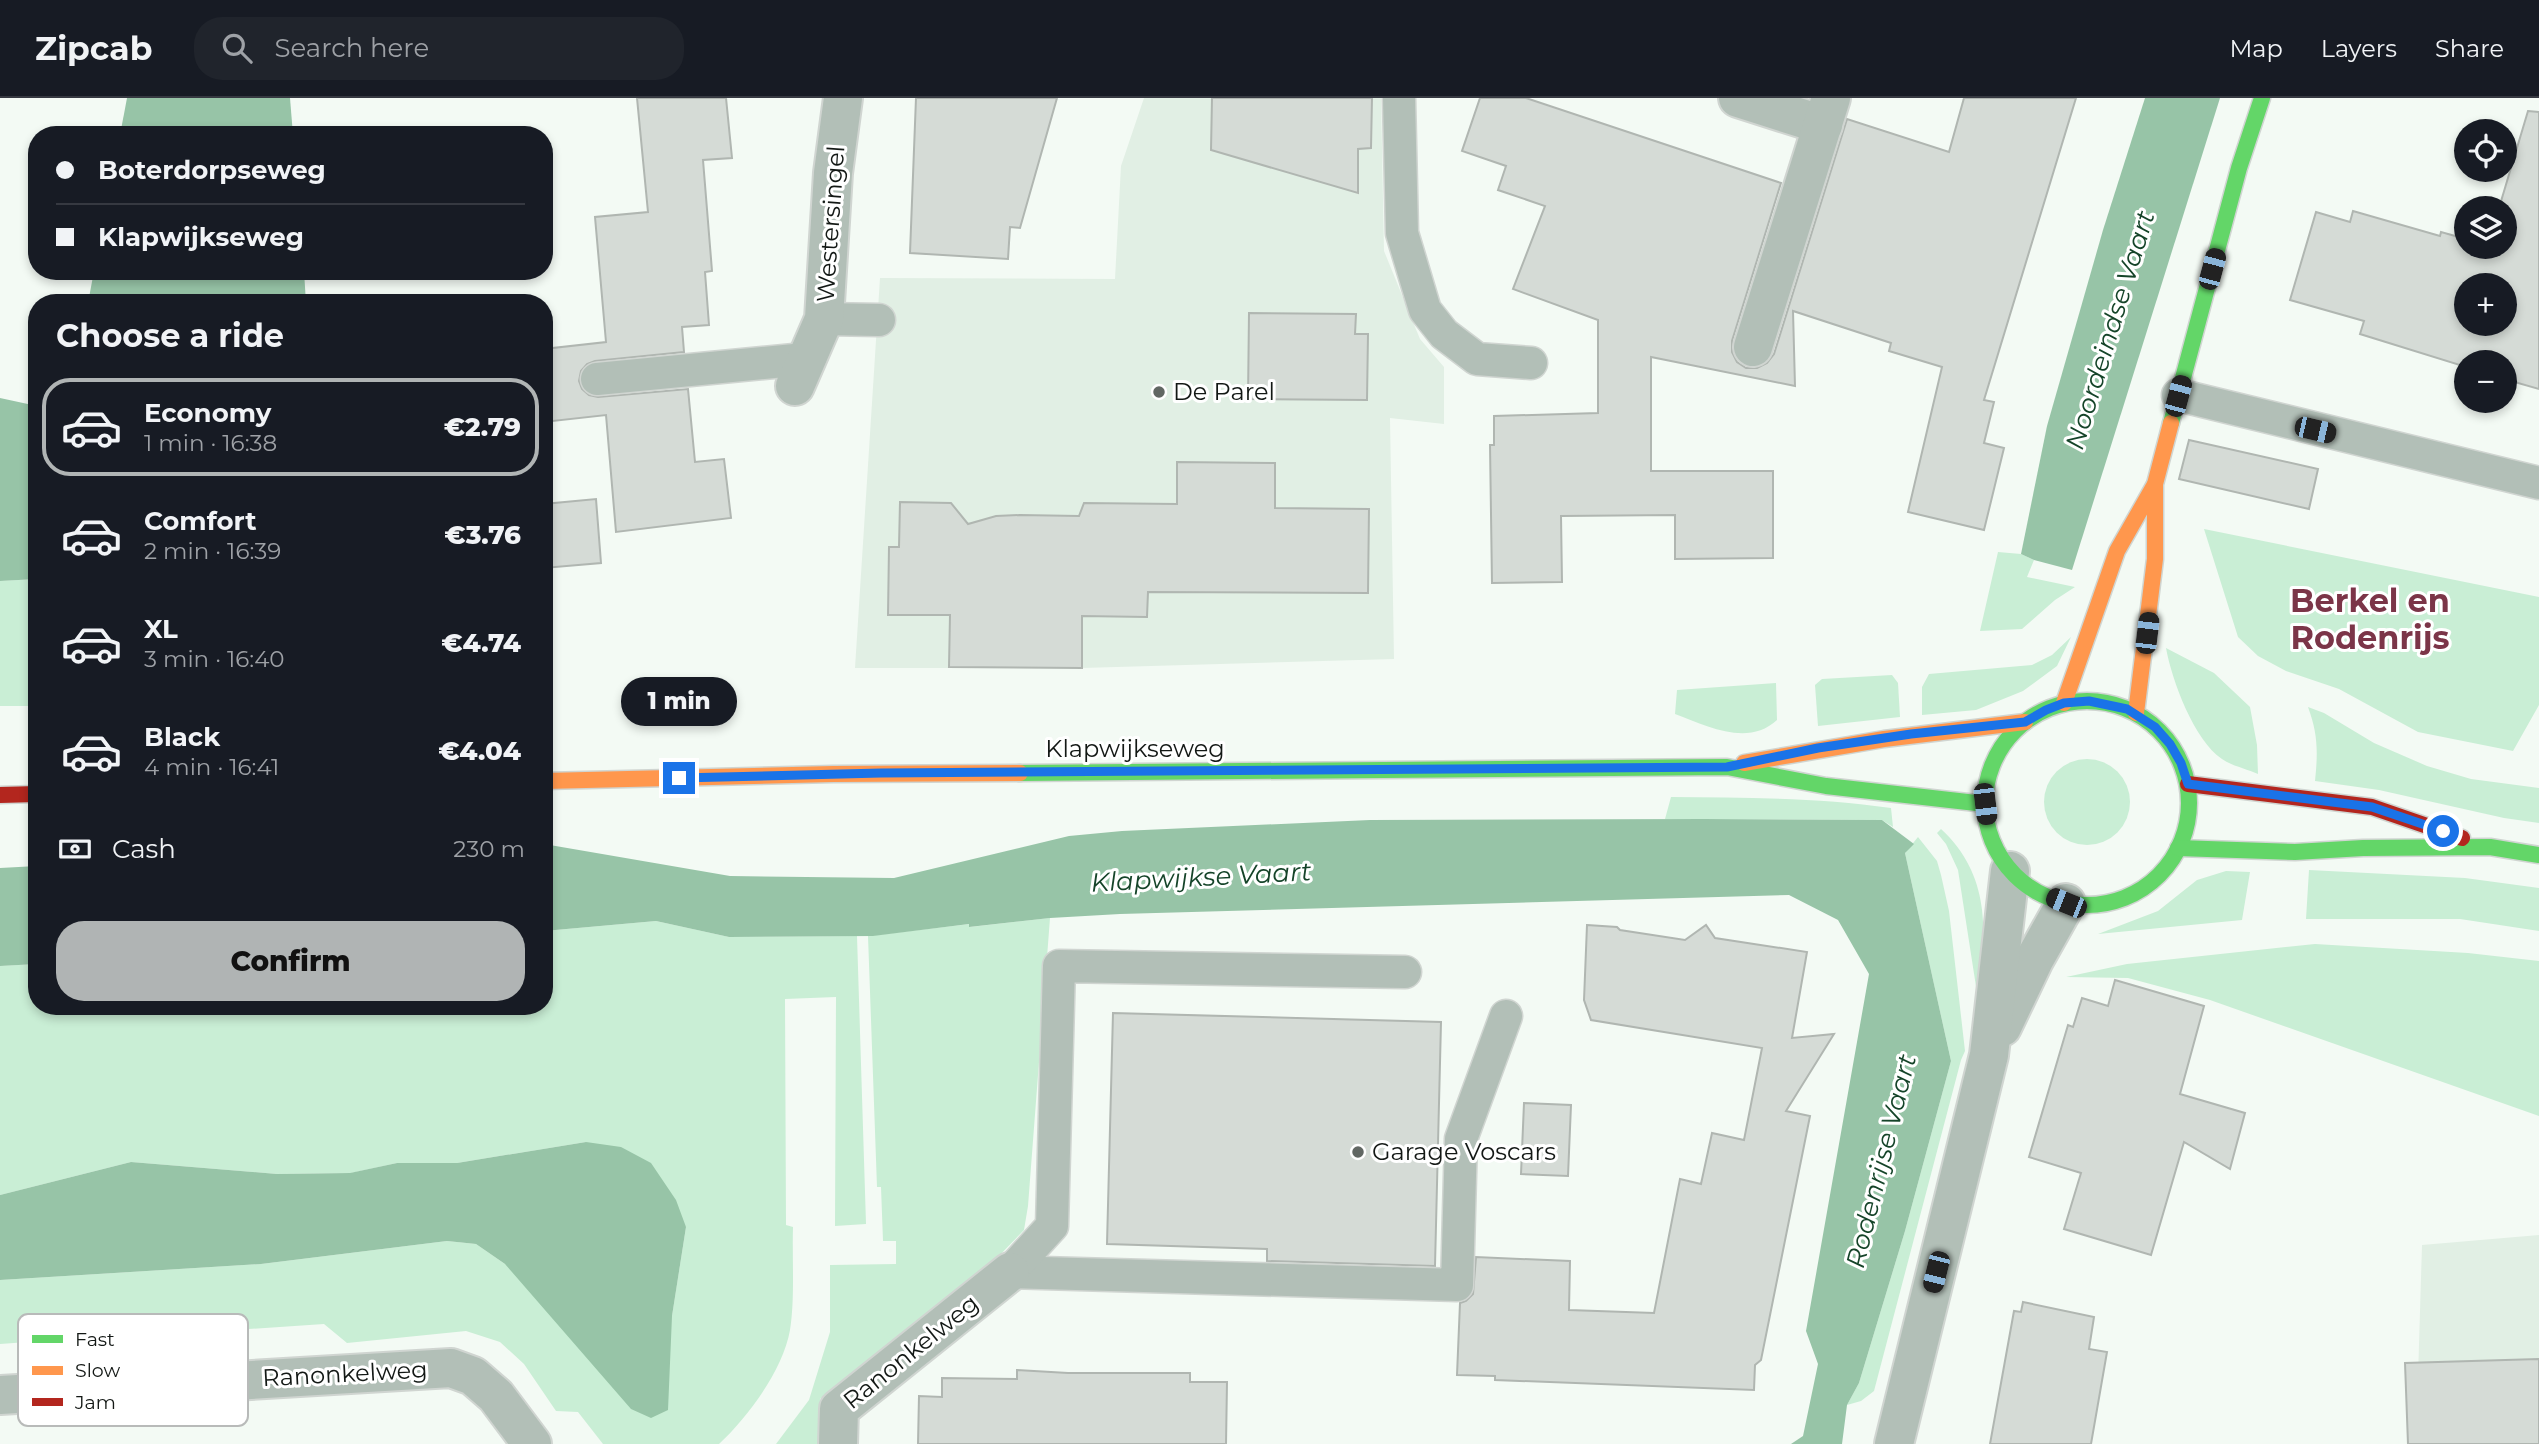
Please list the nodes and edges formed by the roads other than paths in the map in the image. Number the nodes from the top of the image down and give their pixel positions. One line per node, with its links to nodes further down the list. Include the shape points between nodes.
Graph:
1 (843, 98): 6 (street, Westersingel, via 833,173)
2 (1399, 98): 9 (lane, via 1402,233 1425,310 1444,334 1477,359)
3 (1738, 98): 5 (street)
4 (2262, 98): 12 (main road)
5 (1827, 111): 8 (street)
6 (824, 319): 7 (lane); 10 (street, Westersingel)
7 (878, 320)
8 (1753, 347)
9 (1531, 363)
10 (800, 373): 11 (lane)
11 (597, 379)
12 (2178, 396): 13 (lane); 14 (main road)
13 (2539, 483)
14 (2155, 484): 15 (main road, via 2117,551); 16 (main road, via 2155,559)
15 (2064, 703): 16 (main road, via 2089,701); 17 (main road)
16 (2136, 713): 20 (main road, via 2170,744)
17 (2025, 722): 18 (main road, Klapwijkseweg, via 1818,748); 23 (main road, via 2007,739 1994,761)
18 (1727, 767): 19 (main road, Klapwijkseweg); 23 (main road, Klapwijkseweg, via 1826,786)
19 (553, 781)
20 (2188, 784): 24 (main road, via 2186,828); 25 (main road, via 2372,807)
21 (28, 794): 22 (main road)
22 (0, 795)
23 (1985, 804): 27 (main road, via 1994,846)
24 (2178, 848): 25 (main road, via 2295,852); 28 (main road, via 2168,866 2134,894 2092,905)
25 (2490, 848): 26 (main road)
26 (2539, 855)
27 (2010, 871): 28 (main road, via 2035,891); 31 (street)
28 (2066, 903): 31 (street)
29 (1405, 972): 32 (lane, via 1059,966 1052,1226)
30 (1506, 1016): 32 (lane, via 1461,1139 1457,1285)
31 (1989, 1055): 38 (street)
32 (1010, 1272): 37 (street, Ranonkelweg, via 839,1409)
33 (248, 1380): 36 (street, Ranonkelweg, via 451,1368 473,1376 496,1396)
34 (18, 1394): 35 (street, Ranonkelweg)
35 (0, 1395)
36 (532, 1444)
37 (838, 1444)
38 (1894, 1444)

